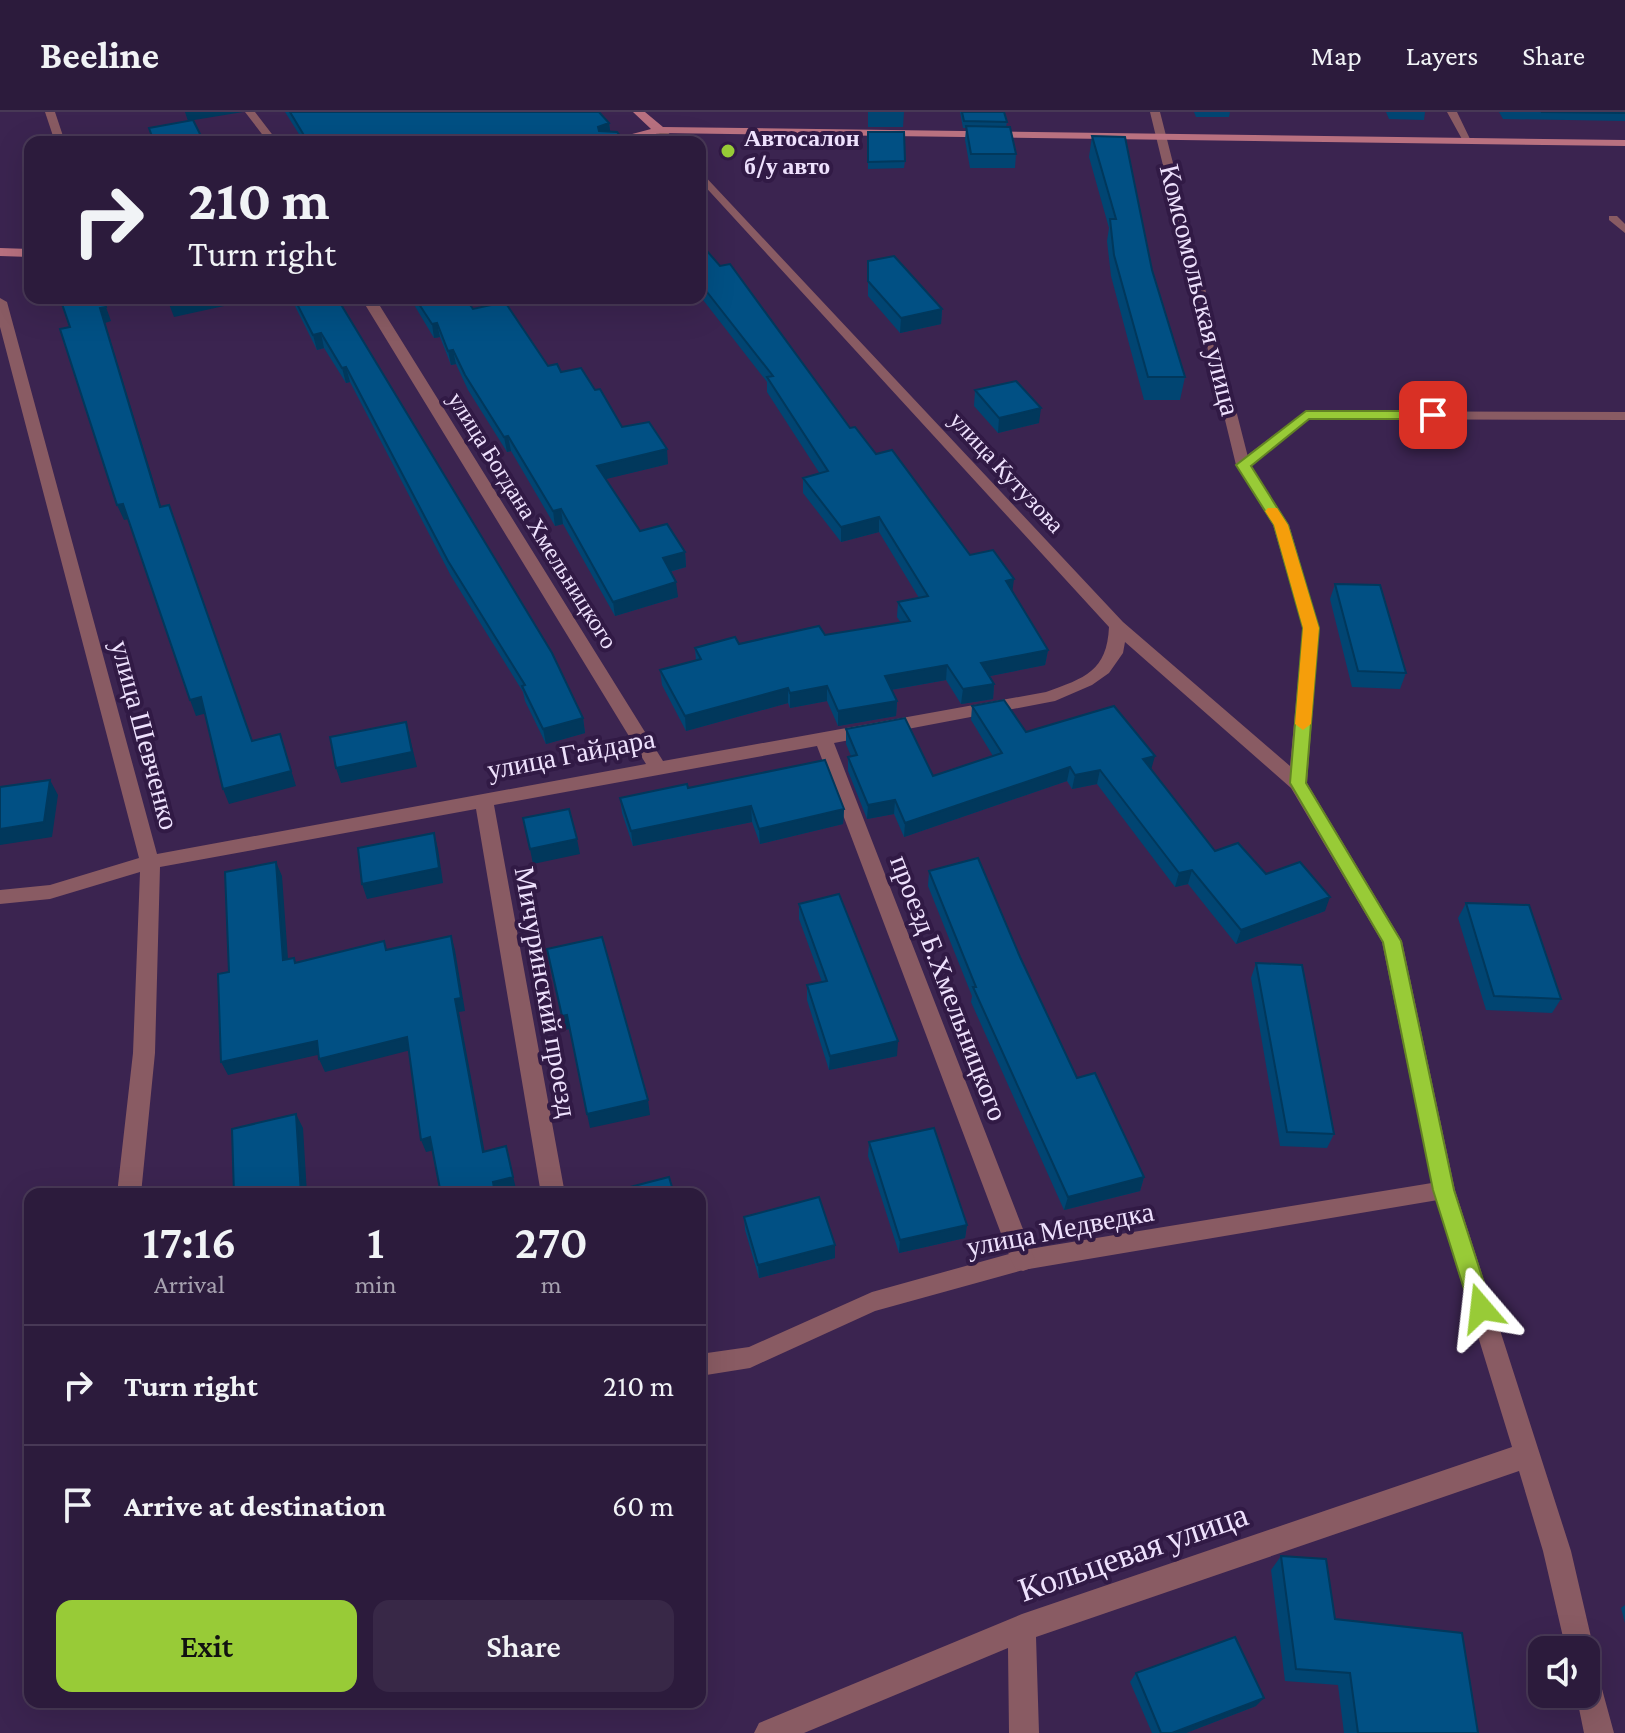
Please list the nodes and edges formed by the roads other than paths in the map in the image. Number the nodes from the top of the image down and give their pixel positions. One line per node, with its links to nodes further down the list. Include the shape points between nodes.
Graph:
1 (50, 112): 8 (lane)
2 (250, 112): 9 (lane)
3 (638, 112): 6 (main road)
4 (1155, 112): 7 (street, Комсомольская улица)
5 (1452, 112): 12 (street)
6 (660, 130): 7 (main road); 10 (main road); 11 (street)
7 (1162, 135): 12 (main road); 22 (street, Комсомольская улица)
8 (58, 136)
9 (268, 136)
10 (634, 136)
11 (666, 136)
12 (1467, 139): 13 (main road)
13 (1625, 143)
14 (706, 181): 23 (street, улица Кутузова)
15 (1613, 218): 16 (lane)
16 (1625, 230)
17 (0, 252): 18 (main road)
18 (24, 253)
19 (0, 302): 28 (street, улица Шевченко)
20 (372, 304): 25 (street, улица Богдана Хмельницкого)
21 (1625, 416): 22 (lane, via 1306,415)
22 (1243, 465): 26 (street, Комсомольская улица, via 1281,525 1311,628)
23 (1117, 626): 24 (street, улица Гайдара, via 1115,653 1080,686 1049,697); 26 (street, улица Кутузова)
24 (823, 737): 25 (street, улица Гайдара); 33 (street, проезд Б.Хмельницкого)
25 (657, 767): 27 (street, улица Гайдара)
26 (1298, 783): 32 (street, via 1392,941)
27 (484, 799): 28 (street, улица Гайдара); 31 (street, Мичуринский проезд)
28 (150, 862): 29 (street, улица Гайдара, via 50,892); 30 (street, улица Шевченко, via 144,1053)
29 (0, 897)
30 (130, 1188)
31 (552, 1188)
32 (1444, 1190): 33 (lane, улица Медведка); 35 (street)
33 (1023, 1260): 34 (lane, улица Медведка, via 872,1302 750,1357)
34 (706, 1364)
35 (1527, 1455): 36 (street, Кольцевая улица); 37 (street)
36 (1022, 1628): 39 (street, Кольцевая улица); 40 (street)
37 (1577, 1636)
38 (1593, 1708): 41 (street)
39 (769, 1733)
40 (1024, 1733)
41 (1599, 1733)

